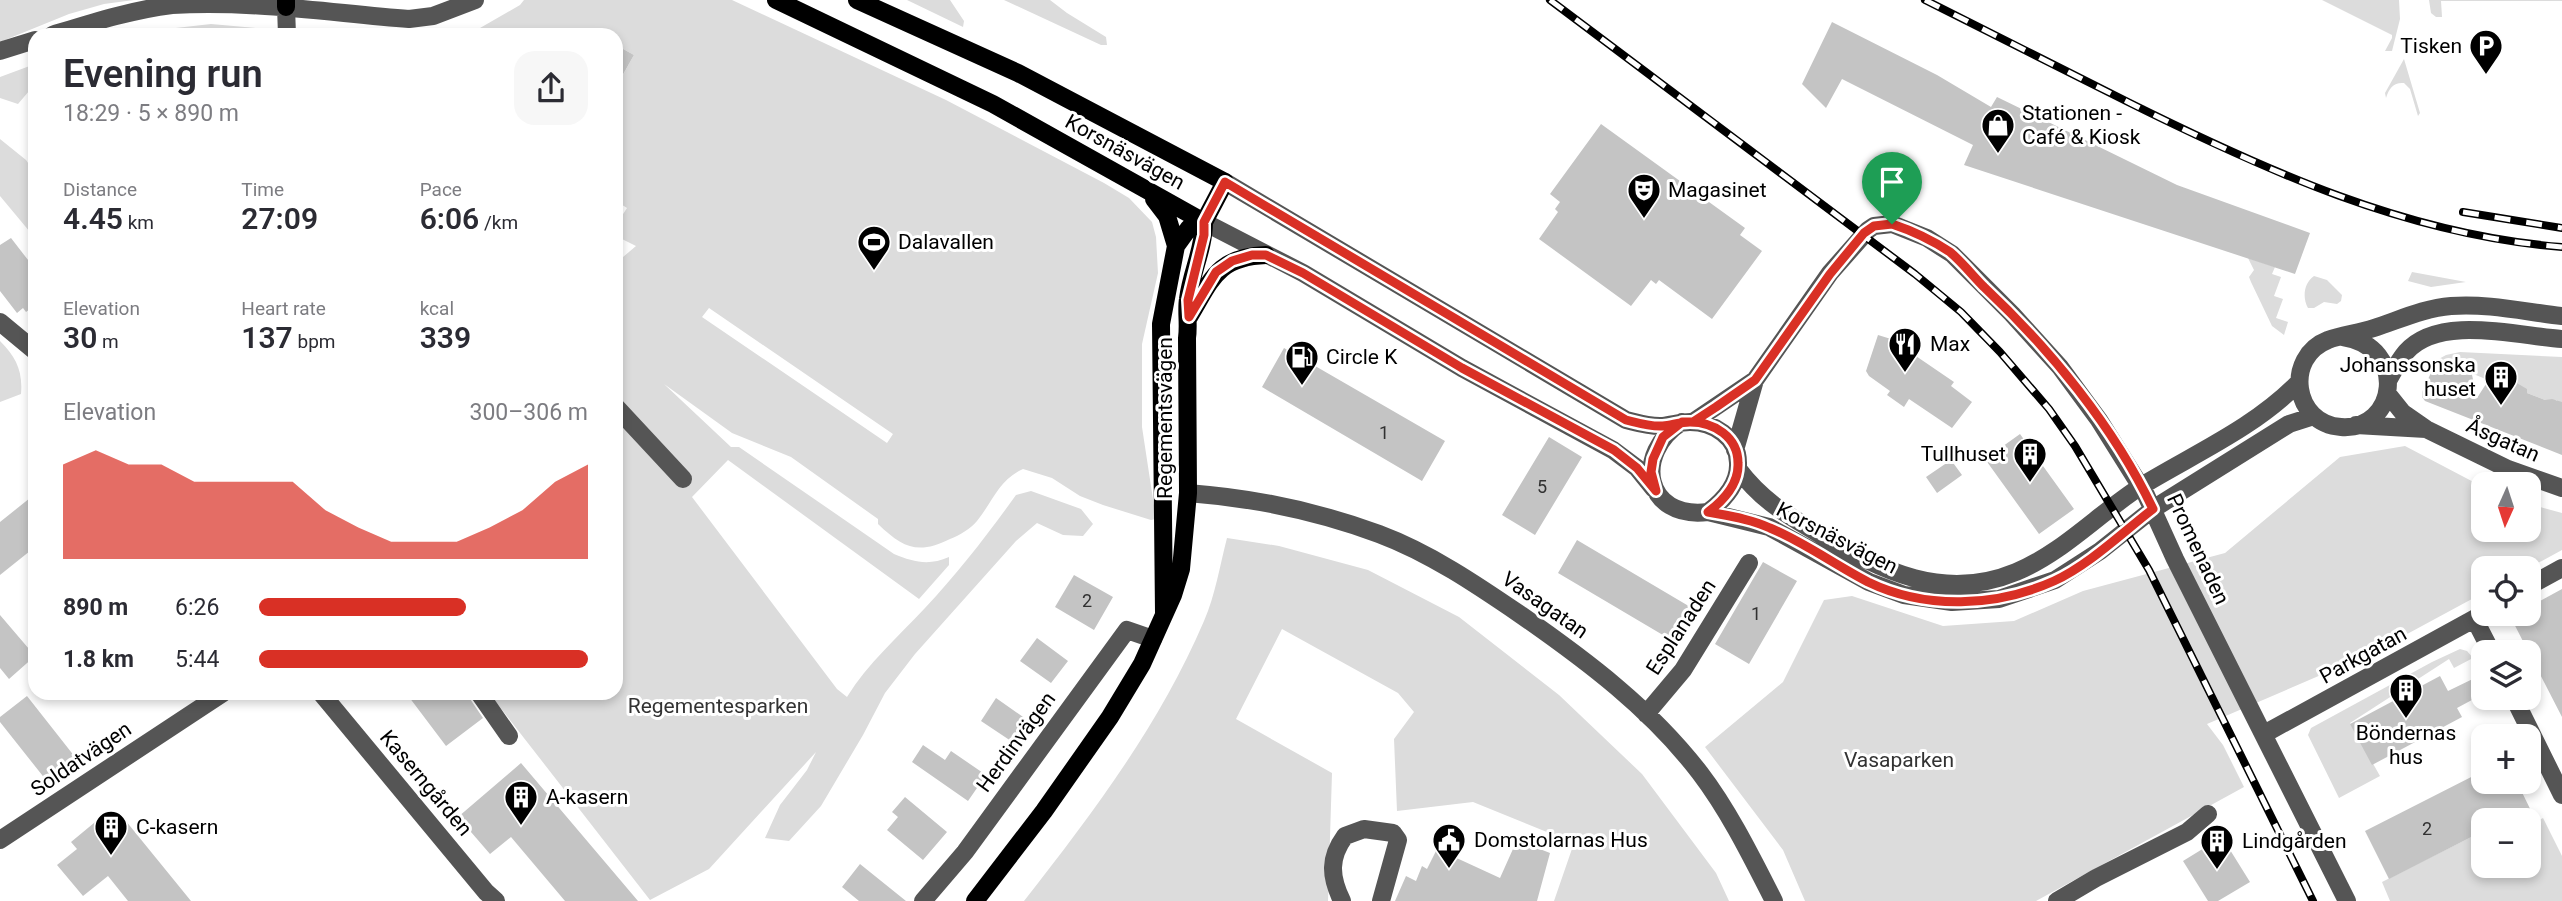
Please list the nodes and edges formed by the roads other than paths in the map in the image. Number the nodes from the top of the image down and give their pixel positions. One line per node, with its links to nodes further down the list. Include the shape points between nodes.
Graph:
1 (475, 0): 4 (street, via 433,16 409,19)
2 (776, 0): 10 (main road, Korsnäsvägen, via 993,104)
3 (857, 0): 9 (main road, Korsnäsvägen, via 1018,73)
4 (286, 4): 5 (street, via 172,5); 6 (street)
5 (73, 28)
6 (287, 28)
7 (28, 42): 8 (street)
8 (0, 51)
9 (1225, 182): 11 (main road); 25 (street, Korsnäsvägen, via 1626,420 1662,426)
10 (1148, 191): 11 (main road, Korsnäsvägen); 12 (main road, via 1167,216)
11 (1204, 222): 12 (main road, via 1189,228); 13 (street, Korsnäsvägen); 15 (main road, Regementsvägen, via 1188,300)
12 (1175, 246): 34 (main road, Regementsvägen, via 1161,324)
13 (1266, 255): 15 (main road, via 1232,261 1216,272); 33 (street, Korsnäsvägen, via 1614,450)
14 (2562, 316): 17 (street, via 2449,306)
15 (1189, 317): 35 (main road, Regementsvägen)
16 (0, 322): 19 (street)
17 (2343, 337): 21 (street, via 2311,351); 22 (street, via 2357,339 2379,354)
18 (2562, 339): 22 (street, via 2475,329 2438,333 2407,350)
19 (28, 345)
20 (1755, 380): 25 (street); 28 (street); 31 (street, Promenaden, via 1830,274 1868,230 1892,224 1952,254 2012,314 2060,367)
21 (2298, 383): 24 (street, via 2303,402); 31 (street, Korsnäsvägen, via 2268,411)
22 (2388, 386): 26 (street, via 2376,414); 27 (street, Åsgatan, via 2403,413)
23 (623, 415): 30 (street)
24 (2314, 416): 26 (street, via 2327,424); 36 (street, Korsnäsvägen, via 2289,424)
25 (1688, 422): 28 (street, via 1718,429); 33 (street, via 1669,430 1657,446 1651,472)
26 (2356, 425): 27 (street, Åsgatan)
27 (2426, 429): 32 (street, Åsgatan, via 2508,469)
28 (1735, 450): 29 (street)
29 (1738, 469): 31 (street, Korsnäsvägen, via 1772,506 1856,556 1908,578 1961,583 2015,572 2045,557); 37 (street, via 1728,494)
30 (683, 479)
31 (2141, 486): 36 (street, Promenaden)
32 (2562, 488)
33 (1656, 491): 37 (street, via 1676,509)
34 (1164, 492): 35 (main road); 41 (main road, Regementsvägen)
35 (1188, 493): 41 (main road, Regementsvägen, via 1181,569); 48 (street, Vasagatan, via 1238,497 1311,512 1414,550 1492,595 1568,648)
36 (2153, 509): 37 (street, Korsnäsvägen, via 2055,580 1999,598 1952,602 1891,591 1769,527); 49 (street, Promenaden)
37 (1708, 512)
38 (1749, 563): 48 (street, Esplanaden, via 1683,670)
39 (2562, 568): 40 (street)
40 (2541, 579)
41 (1164, 613): 43 (main road, Regementsvägen)
42 (2471, 621): 49 (street, Parkgatan)
43 (1153, 639): 55 (street, Herdinvägen, via 1127,630 965,852); 56 (main road, Regementsvägen, via 1110,717)
44 (212, 700): 53 (street, Soldatvägen)
45 (327, 700): 54 (street, Kaserngården)
46 (484, 700): 50 (street)
47 (2520, 710): 51 (street)
48 (1646, 714): 59 (street, Vasagatan, via 1711,789)
49 (2264, 734): 61 (street, Promenaden)
50 (509, 736)
51 (2562, 795)
52 (2208, 814): 60 (street, via 2187,832)
53 (0, 840)
54 (496, 901)
55 (923, 901)
56 (975, 901)
57 (1342, 901): 58 (street, via 1332,859 1345,835 1364,829 1393,833 1398,840)
58 (1381, 901)
59 (1774, 901)
60 (2057, 901)
61 (2347, 901)

